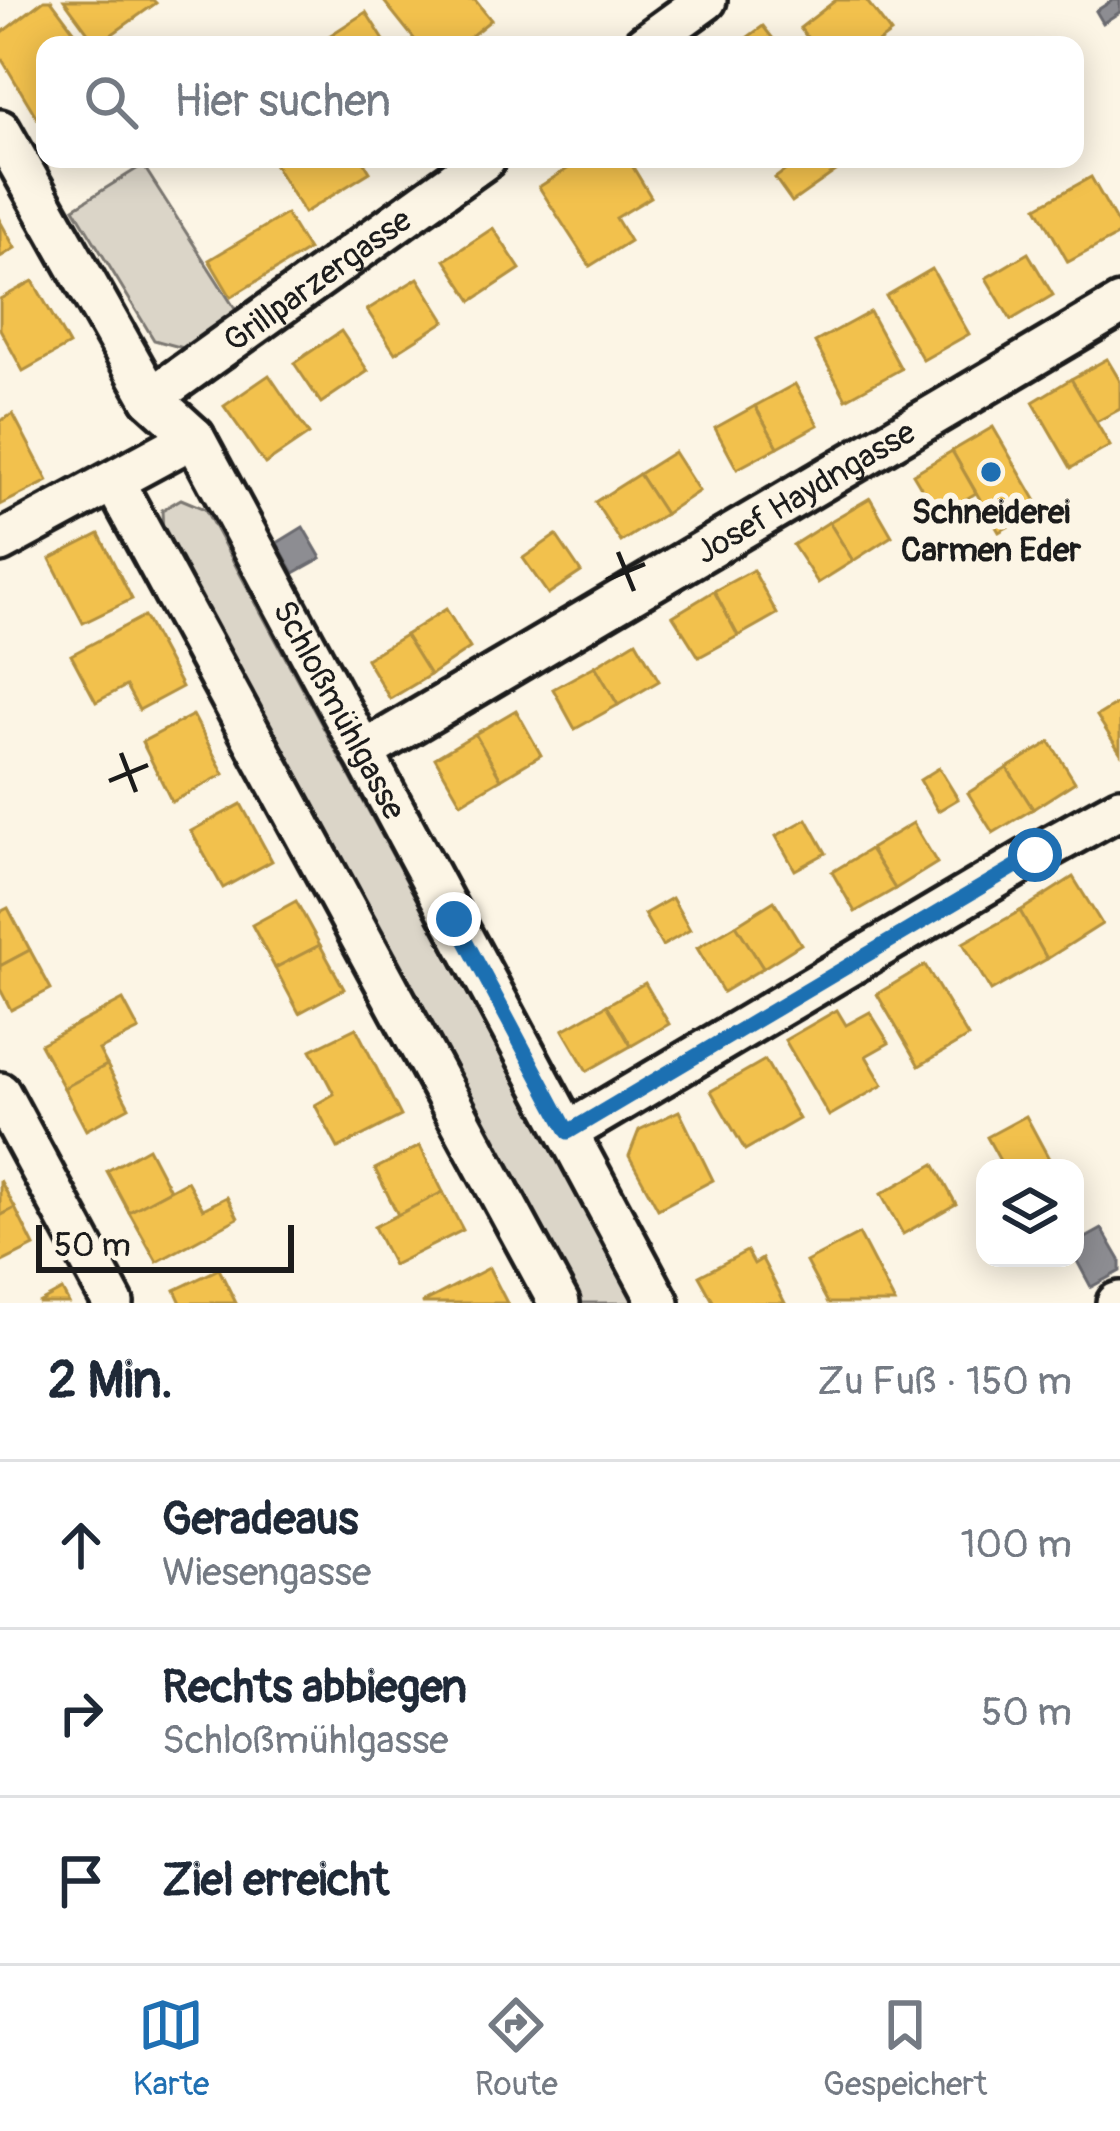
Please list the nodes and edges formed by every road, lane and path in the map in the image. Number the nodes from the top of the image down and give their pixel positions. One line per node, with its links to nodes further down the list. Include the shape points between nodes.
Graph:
1 (706, 0): 2 (street)
2 (656, 36)
3 (0, 130): 6 (street, Schloßmühlgasse)
4 (471, 168): 6 (street, Grillparzergasse)
5 (1120, 304): 10 (street, Josef Haydngasse)
6 (152, 398): 7 (street, Schloßmühlgasse)
7 (194, 437): 8 (street); 10 (street, Schloßmühlgasse)
8 (114, 482): 9 (street); 15 (street)
9 (0, 542)
10 (364, 752): 13 (street, Schloßmühlgasse)
11 (1120, 808): 13 (street)
12 (0, 1093): 14 (street)
13 (568, 1132): 16 (street, Schloßmühlgasse)
14 (113, 1303)
15 (559, 1303)
16 (659, 1303)

